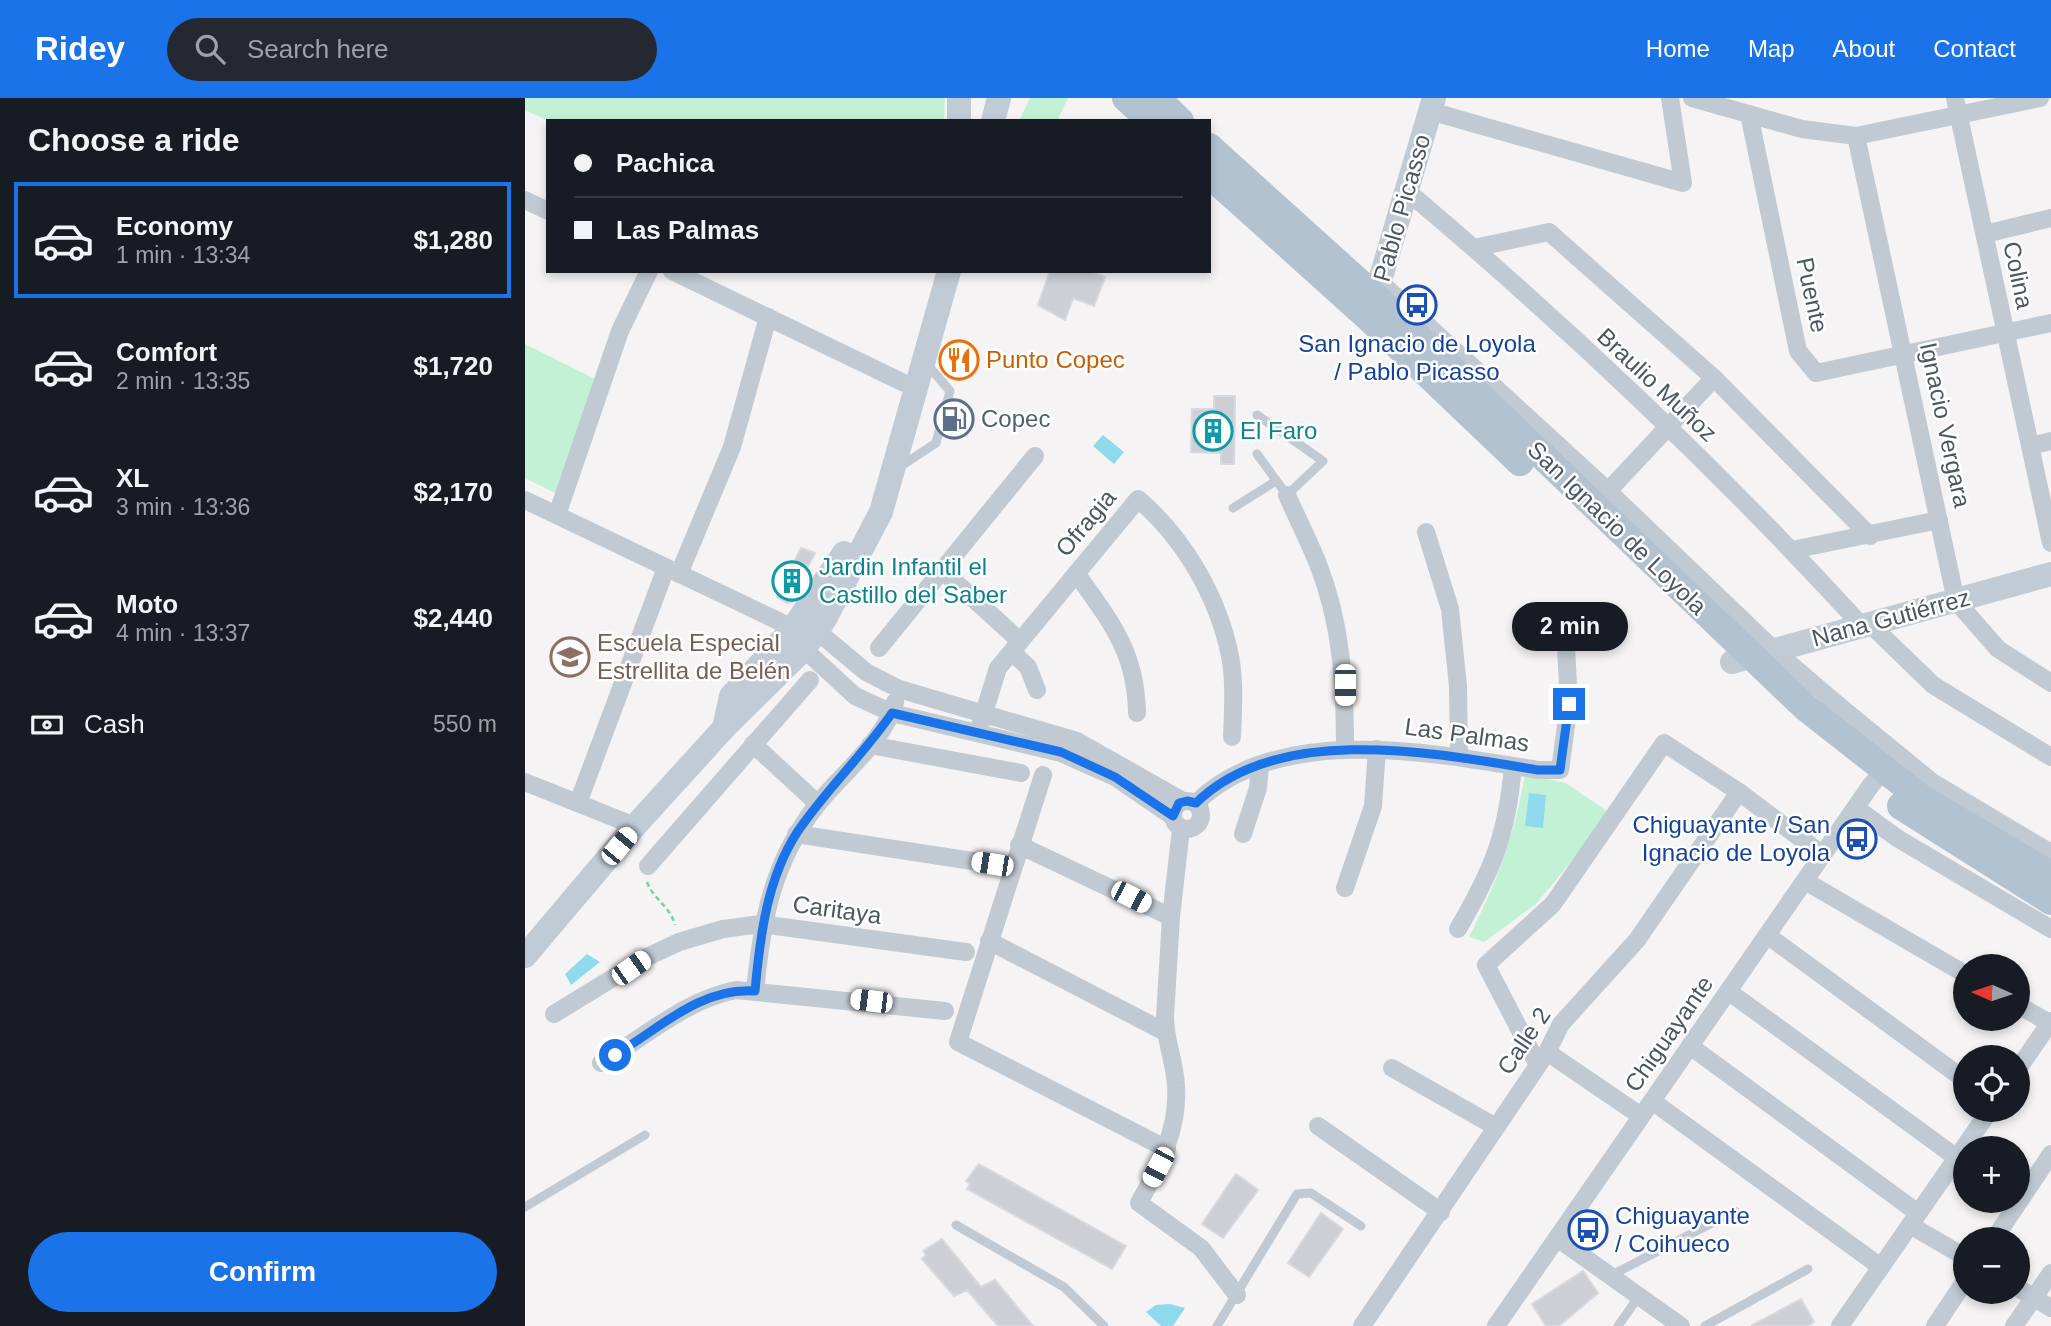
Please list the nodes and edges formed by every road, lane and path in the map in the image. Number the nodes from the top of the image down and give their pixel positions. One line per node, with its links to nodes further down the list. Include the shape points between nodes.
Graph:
1 (959, 98): 11 (main road)
2 (999, 98): 12 (main road)
3 (1126, 98): 13 (main road)
4 (1156, 98): 14 (main road)
5 (1669, 98): 8 (street, via 1683,183)
6 (1692, 98): 10 (street)
7 (2040, 98): 9 (street)
8 (1432, 105): 18 (main road, Pablo Picasso)
9 (1957, 107): 15 (street); 22 (street, Colina)
10 (1749, 114): 15 (street, via 1802,129); 32 (street, Puente, via 1798,351 1816,373)
11 (959, 119)
12 (994, 119)
13 (1149, 119)
14 (1178, 119)
15 (1856, 136): 32 (street, Ignacio Vergara)
16 (1211, 149): 28 (main road, San Ignacio de Loyola)
17 (1211, 176): 28 (main road, San Ignacio de Loyola)
18 (1407, 191): 23 (street, Braulio Muñoz); 28 (main road, Pablo Picasso)
19 (525, 200): 20 (street)
20 (546, 210)
21 (2051, 218): 22 (street)
22 (1985, 234): 31 (street, Colina)
23 (1474, 248): 34 (street, via 1549,232); 37 (street, Braulio Muñoz)
24 (648, 273): 47 (street, via 620,331)
25 (677, 273): 29 (street)
26 (934, 273): 35 (main road)
27 (948, 273): 33 (main road)
28 (1375, 299): 44 (street, San Ignacio de Loyola); 63 (main road, San Ignacio de Loyola)
29 (768, 317): 35 (street); 53 (street, via 732,447)
30 (2051, 323): 31 (street, Puente)
31 (2006, 333): 32 (street, Puente); 39 (street, Colina)
32 (1905, 354): 48 (street, Ignacio Vergara)
33 (922, 360): 42 (main road); 42 (lane, via 950,391 936,443)
34 (1714, 378): 37 (street); 50 (street)
35 (904, 383): 60 (main road, via 865,510)
36 (1257, 415): 43 (lane, via 1323,461)
37 (1668, 429): 44 (street); 52 (street, Braulio Muñoz)
38 (2051, 441): 39 (street)
39 (2030, 446): 51 (street, Colina)
40 (1257, 454): 43 (lane)
41 (1035, 456): 54 (street)
42 (895, 470): 60 (main road, via 859,557)
43 (1281, 488): 46 (lane); 76 (street, via 1319,565 1337,630 1345,685)
44 (1608, 491): 63 (street, San Ignacio de Loyola)
45 (525, 500): 47 (street)
46 (1233, 508)
47 (557, 515): 53 (street)
48 (1939, 520): 50 (street); 57 (street, Ignacio Vergara)
49 (1426, 533): 77 (street, via 1450,609)
50 (1870, 536): 52 (street)
51 (2051, 544)
52 (1792, 550): 58 (street, Braulio Muñoz)
53 (672, 571): 60 (street); 86 (street)
54 (943, 571): 61 (street); 62 (street)
55 (1076, 573): 61 (street, Ofragia); 70 (street, via 1117,628 1132,671); 72 (street, Ofragia, via 1138,499 1156,514 1198,574 1222,626 1231,667)
56 (2051, 574): 57 (main road, Nana Gutiérrez)
57 (1955, 601): 58 (main road, Nana Gutiérrez); 65 (street, via 1998,649)
58 (1866, 625): 63 (main road, Nana Gutiérrez); 78 (street, Braulio Muñoz, via 1933,685)
59 (1565, 628): 80 (street, Las Palmas, via 1569,704 1560,770)
60 (805, 636): 66 (street); 69 (street, via 855,696); 89 (main road, via 731,696 724,729)
61 (1016, 647): 67 (street); 68 (street, Ofragia, via 998,668)
62 (879, 648)
63 (1753, 657): 84 (main road, San Ignacio de Loyola, via 1805,707); 93 (street, San Ignacio de Loyola, via 1932,782)
64 (810, 680): 73 (street)
65 (2051, 683)
66 (899, 689): 68 (street); 69 (street)
67 (1037, 690)
68 (983, 712): 71 (street, Ofragia); 88 (street, via 1077,741)
69 (892, 713): 71 (street); 74 (street)
70 (1137, 713)
71 (978, 732): 88 (street, via 1061,752)
72 (1232, 737)
73 (753, 744): 87 (street); 96 (street)
74 (870, 745): 81 (street); 87 (street)
75 (1377, 749): 76 (street, Las Palmas); 77 (street, Las Palmas); 99 (street, via 1373,806)
76 (1345, 750): 79 (street, Las Palmas)
77 (1459, 757): 80 (street, Las Palmas)
78 (2051, 757)
79 (1260, 766): 88 (street, Las Palmas, via 1212,787); 91 (street)
80 (1513, 766): 103 (street, via 1502,840)
81 (1021, 773)
82 (1043, 775): 92 (street)
83 (525, 782): 86 (street)
84 (1870, 788): 94 (street, Chiguayante); 97 (main road, San Ignacio de Loyola, via 1921,798); 100 (main road, San Ignacio de Loyola); 104 (street, San Ignacio de Loyola, via 1908,845)
85 (1739, 792): 94 (street); 120 (street, Calle 2, via 1637,940 1561,1024); 120 (street, via 1664,743 1553,904 1486,965)
86 (578, 803): 89 (street)
87 (818, 804): 90 (street)
88 (1183, 812): 101 (street)
89 (635, 826): 109 (main road)
90 (796, 834): 95 (street); 102 (street)
91 (1243, 834)
92 (1019, 845): 101 (street); 106 (street)
93 (2051, 853)
94 (1823, 855): 98 (street, Chiguayante)
95 (992, 864)
96 (648, 866): 107 (path, via 651,893 674,920)
97 (2051, 875)
98 (1805, 881): 105 (street, Chiguayante); 110 (street)
99 (1345, 888)
100 (2051, 901)
101 (1171, 917): 117 (street)
102 (761, 924): 107 (street, Caritaya); 108 (street, Caritaya); 111 (street)
103 (1458, 929)
104 (2051, 929)
105 (1767, 935): 112 (street, Chiguayante); 123 (street)
106 (989, 941): 117 (street); 129 (street, via 958,1042)
107 (679, 942): 115 (street, Caritaya)
108 (966, 952)
109 (525, 956)
110 (1953, 967)
111 (755, 991): 113 (street); 121 (street, via 720,993 691,1006)
112 (1728, 991): 118 (street, Chiguayante); 131 (street)
113 (945, 1011)
114 (2030, 1012): 116 (street)
115 (554, 1014)
116 (2050, 1023): 119 (street)
117 (1165, 1032): 129 (street, via 1176,1086)
118 (1690, 1046): 124 (street, Chiguayante); 136 (street)
119 (2030, 1052)
120 (1542, 1058): 125 (street); 127 (street, Calle 2)
121 (601, 1063)
122 (1392, 1068): 127 (street)
123 (1953, 1071)
124 (1652, 1101): 125 (street, Chiguayante); 142 (street)
125 (1641, 1116): 140 (street, Chiguayante)
126 (1318, 1126): 135 (street)
127 (1496, 1127): 135 (street, Calle 2)
128 (645, 1135): 133 (lane)
129 (1167, 1149): 147 (street, via 1139,1203 1201,1248)
130 (2051, 1154): 139 (street)
131 (1953, 1155)
132 (1953, 1164): 136 (street)
133 (525, 1206)
134 (1735, 1211): 145 (lane)
135 (1441, 1212): 155 (street, Calle 2)
136 (1914, 1219): 141 (street); 142 (street)
137 (956, 1225): 153 (lane, via 1063,1287)
138 (1361, 1226): 147 (lane, via 1311,1193 1297,1194)
139 (2002, 1227)
140 (1557, 1238): 145 (street); 156 (street, Chiguayante)
141 (1953, 1248)
142 (1881, 1267): 160 (street)
143 (1808, 1269): 159 (lane)
144 (2051, 1273): 146 (street)
145 (1610, 1276): 149 (street)
146 (2030, 1290)
147 (1237, 1295): 154 (lane)
148 (2030, 1295): 152 (street)
149 (1639, 1296): 157 (lane); 158 (street)
150 (1953, 1298): 161 (street)
151 (2022, 1304): 162 (street)
152 (2051, 1308)
153 (1104, 1326)
154 (1217, 1326)
155 (1362, 1326)
156 (1496, 1326)
157 (1618, 1326)
158 (1681, 1326)
159 (1705, 1326)
160 (1840, 1326)
161 (1934, 1326)
162 (2014, 1326)

